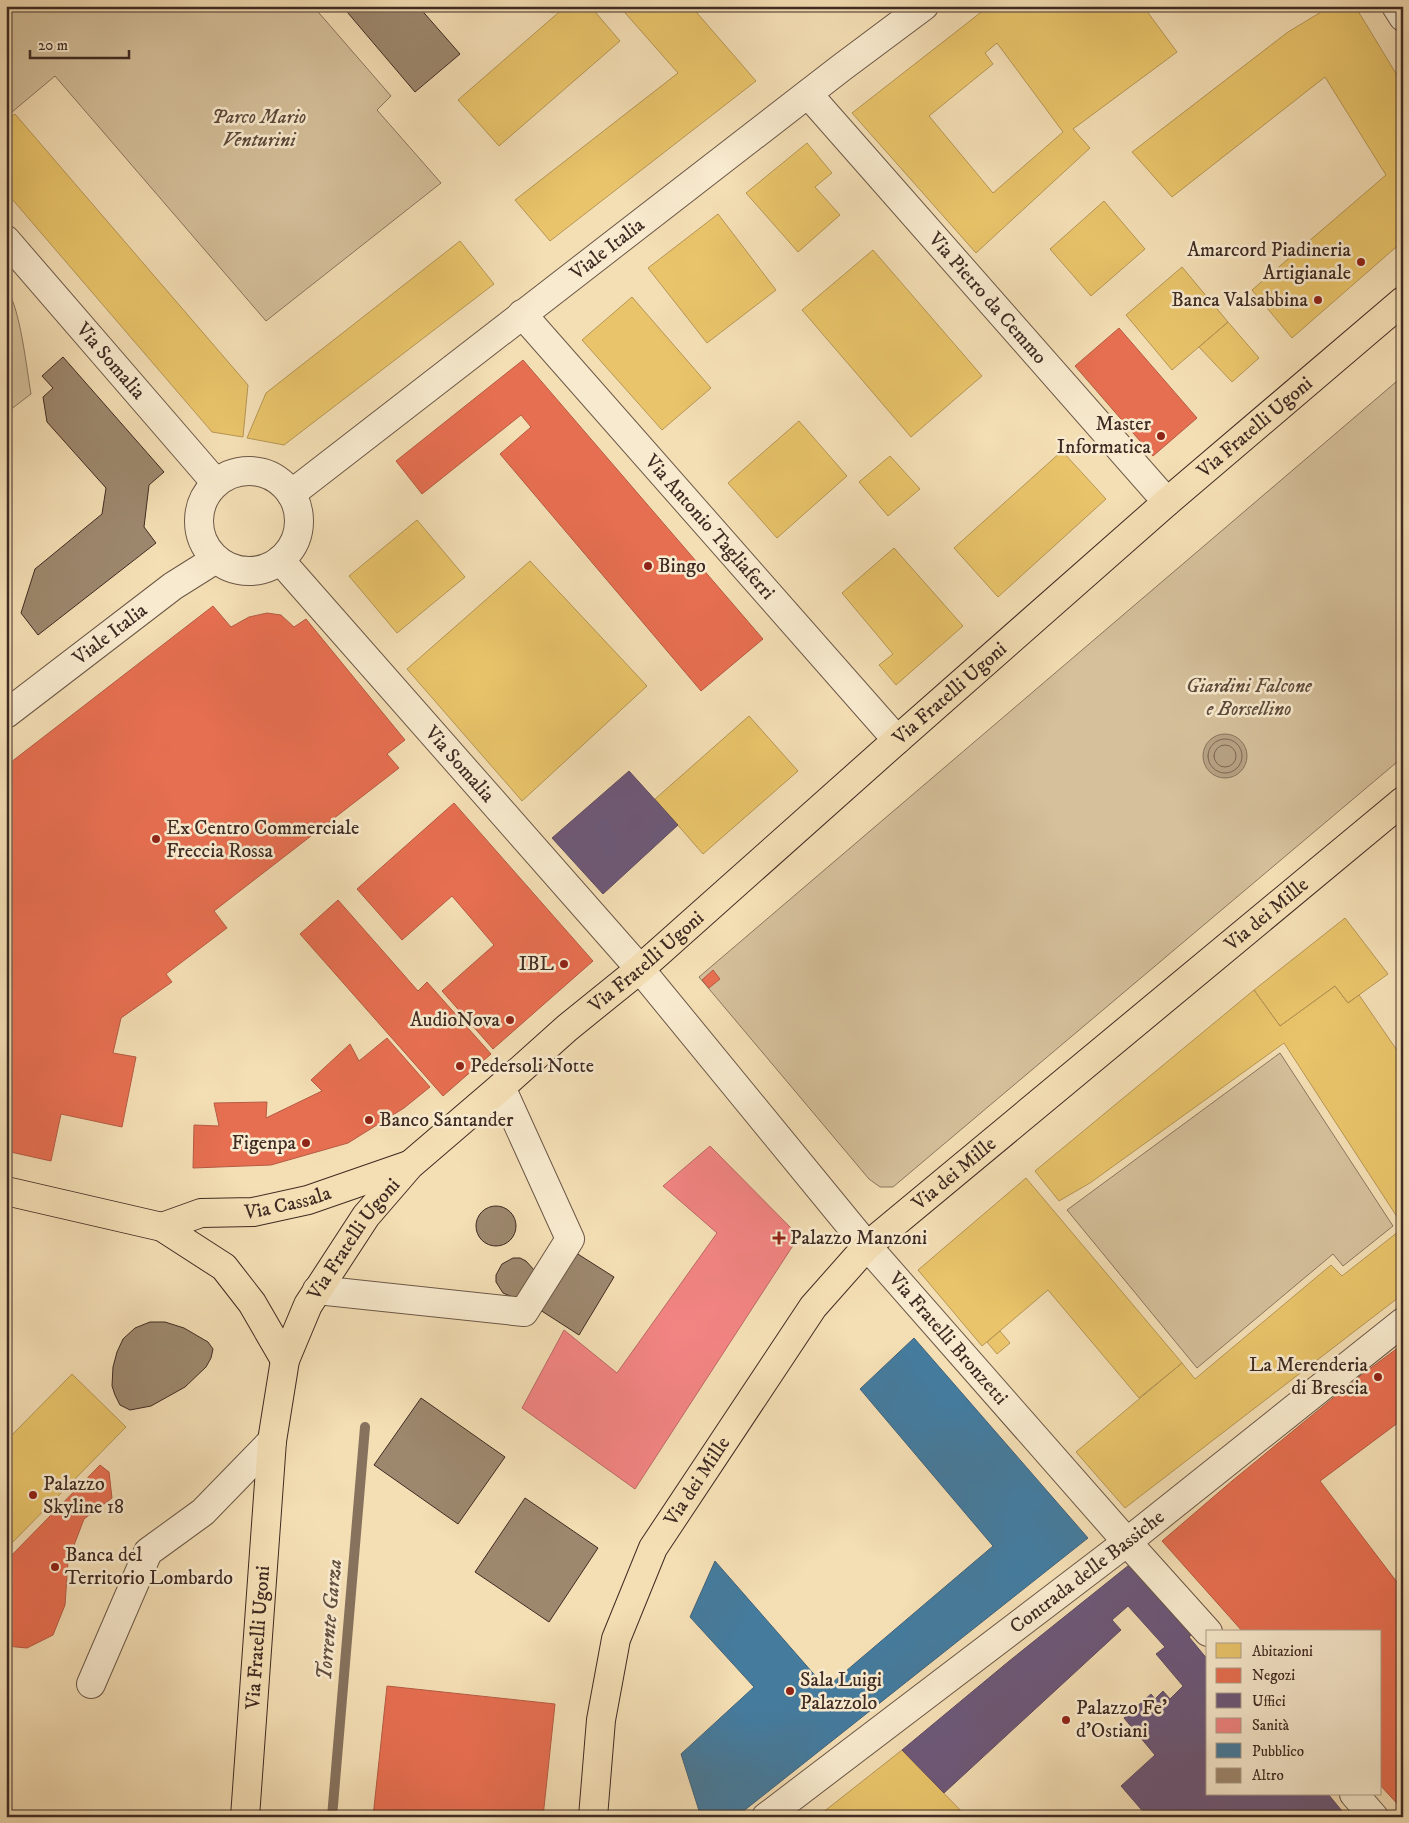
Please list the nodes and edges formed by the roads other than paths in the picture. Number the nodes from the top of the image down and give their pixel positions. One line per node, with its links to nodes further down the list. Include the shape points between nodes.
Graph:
1 (924, 6): 4 (street, Viale Italia)
2 (1396, 6): 3 (street)
3 (1403, 17)
4 (808, 94): 7 (street, Viale Italia); 10 (street, Via Pietro da Cemmo)
5 (6, 240): 8 (street, Via Somalia)
6 (1403, 301): 10 (main road, Via Fratelli Ugoni)
7 (522, 314): 9 (street, Viale Italia); 14 (street, Via Antonio Tagliaferri)
8 (216, 483): 9 (street, via 234,472 255,471 276,478); 11 (street, via 203,500 198,521 203,542)
9 (291, 494): 12 (street, via 298,511 298,529 292,546)
10 (1168, 502): 14 (main road, Via Fratelli Ugoni)
11 (216, 559): 12 (street, via 227,566 255,571); 13 (street, Viale Italia, via 173,586)
12 (280, 560): 16 (street, Via Somalia)
13 (6, 714)
14 (896, 740): 16 (main road, Via Fratelli Ugoni)
15 (1403, 800): 21 (main road, Via dei Mille)
16 (640, 969): 17 (main road, Via Fratelli Ugoni); 21 (street, Via Fratelli Bronzetti)
17 (501, 1087): 18 (main road, Via Fratelli Ugoni); 22 (street, via 570,1239 524,1312)
18 (410, 1165): 20 (main road, Via Cassala, via 308,1200 253,1212 202,1213); 22 (main road, Via Fratelli Ugoni, via 366,1216)
19 (6, 1191): 20 (main road)
20 (162, 1227): 24 (main road, via 224,1267 252,1303)
21 (867, 1246): 26 (street, Via Fratelli Bronzetti); 31 (main road, Via dei Mille, via 813,1306 653,1548 616,1639 601,1720)
22 (317, 1290): 24 (main road, Via Fratelli Ugoni)
23 (1403, 1322): 26 (street, Contrada delle Bassiche)
24 (285, 1360): 25 (main road, Via Fratelli Ugoni)
25 (272, 1441): 28 (street, via 203,1512 148,1552); 30 (main road, Via Fratelli Ugoni)
26 (1127, 1542): 27 (street, Via Fratelli Bronzetti); 32 (street, Contrada delle Bassiche)
27 (1206, 1630)
28 (91, 1684)
29 (1356, 1796): 33 (street)
30 (245, 1817)
31 (593, 1817)
32 (766, 1817)
33 (1374, 1817)

